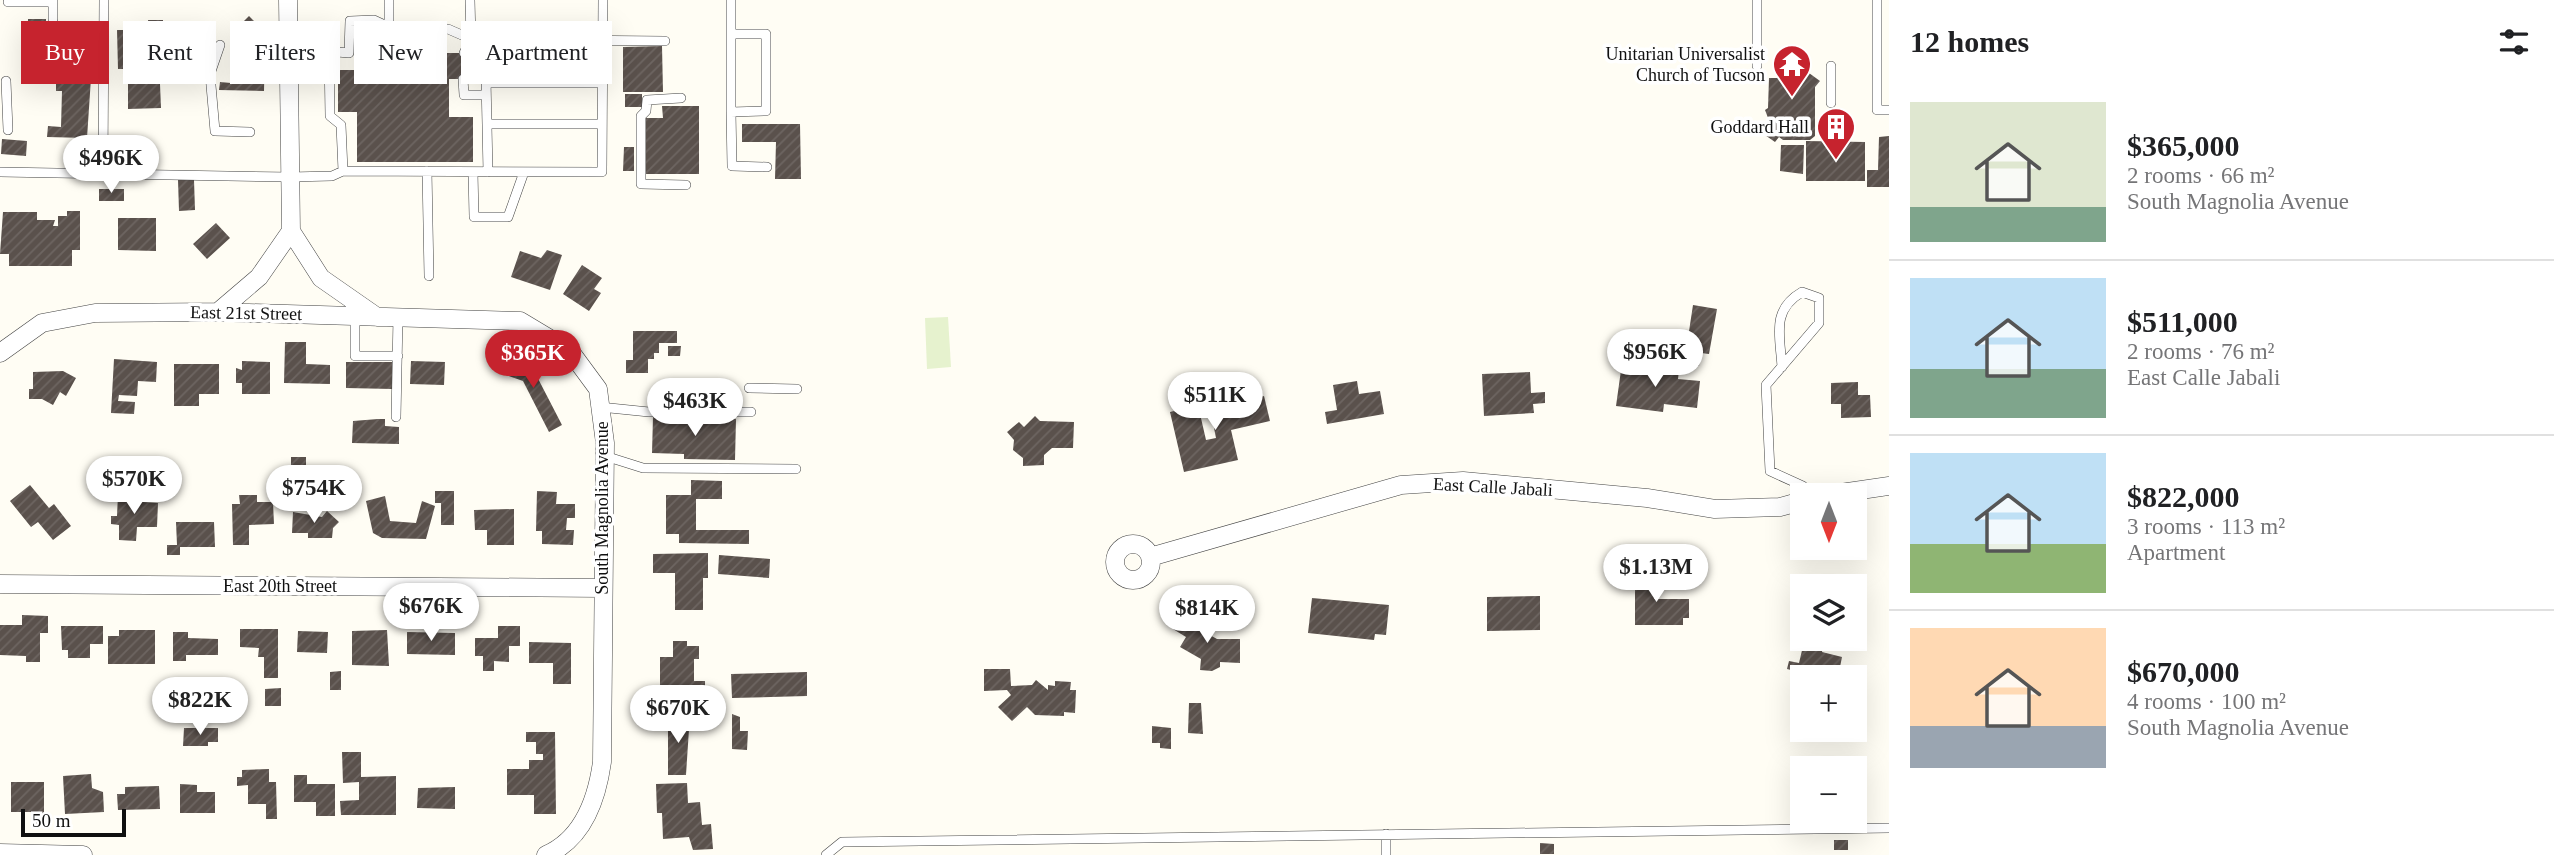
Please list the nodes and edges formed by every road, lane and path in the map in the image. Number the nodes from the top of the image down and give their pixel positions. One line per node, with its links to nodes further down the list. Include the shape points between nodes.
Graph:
1 (104, 0): 46 (lane)
2 (288, 0): 12 (street)
3 (389, 0): 14 (lane)
4 (470, 0): 15 (lane)
5 (603, 0): 16 (lane)
6 (731, 0): 17 (lane)
7 (1757, 0): 22 (lane)
8 (1877, 0): 33 (lane, via 1877,110)
9 (53, 1): 10 (lane); 11 (lane)
10 (8, 2)
11 (53, 19)
12 (288, 21)
13 (376, 21): 21 (lane, via 350,21 349,53)
14 (389, 21)
15 (471, 21)
16 (602, 21)
17 (731, 34): 34 (lane); 34 (lane, via 766,34 766,111)
18 (612, 41): 19 (lane)
19 (665, 41)
20 (220, 45): 38 (lane, via 210,74 215,131)
21 (340, 53)
22 (1758, 66)
23 (1830, 66): 32 (lane)
24 (6, 81): 37 (lane)
25 (289, 84): 47 (street)
26 (330, 84): 40 (lane, via 330,116 341,125)
27 (463, 84): 30 (lane, via 464,94)
28 (486, 84): 30 (lane)
29 (602, 84): 36 (lane)
30 (486, 96): 35 (lane)
31 (681, 98): 48 (lane, via 647,100 641,116 641,184)
32 (1830, 103)
33 (1889, 110)
34 (731, 112): 39 (lane, via 732,166)
35 (487, 124): 36 (lane); 44 (lane)
36 (602, 124): 45 (lane, via 602,172)
37 (8, 130)
38 (250, 132)
39 (767, 167)
40 (343, 171): 42 (lane); 47 (lane, via 332,176)
41 (0, 172): 46 (lane)
42 (427, 172): 43 (lane); 50 (lane)
43 (473, 172): 44 (lane); 45 (lane, via 474,216 508,217)
44 (488, 172): 45 (lane)
45 (524, 172)
46 (103, 174): 47 (lane)
47 (290, 177): 49 (street)
48 (685, 185)
49 (291, 231): 51 (street, via 259,277); 53 (street, via 321,278)
50 (429, 276)
51 (218, 312): 52 (street, East 21st Street); 55 (street, East 21st Street, via 95,313 42,323)
52 (355, 316): 53 (street, East 21st Street); 56 (lane, via 355,356)
53 (377, 317): 54 (street, South Magnolia Avenue)
54 (398, 317): 56 (lane); 60 (street, South Magnolia Avenue, via 520,321 570,351 598,389)
55 (1, 350)
56 (398, 356): 62 (lane)
57 (1782, 367): 57 (lane, via 1819,323 1819,298 1802,292 1787,300 1780,317); 65 (lane, via 1766,385 1770,471)
58 (749, 388): 59 (lane)
59 (797, 389)
60 (600, 407): 61 (lane); 63 (street, South Magnolia Avenue)
61 (751, 412)
62 (396, 417)
63 (604, 456): 64 (lane, via 643,468); 71 (street, South Magnolia Avenue)
64 (796, 469)
65 (1790, 485)
66 (1889, 486): 67 (street)
67 (1867, 489)
68 (1790, 501): 69 (street, East Calle Jabali, via 1780,506 1715,509 1463,481 1401,485)
69 (1150, 557)
70 (0, 584): 71 (street, East 20th Street)
71 (603, 588): 76 (street, South Magnolia Avenue, via 598,790 587,817 570,838)
72 (1889, 828): 73 (lane)
73 (1386, 834): 77 (lane, via 842,842); 78 (lane)
74 (0, 853): 75 (street)
75 (83, 855)
76 (546, 855)
77 (826, 855)
78 (1386, 855)

